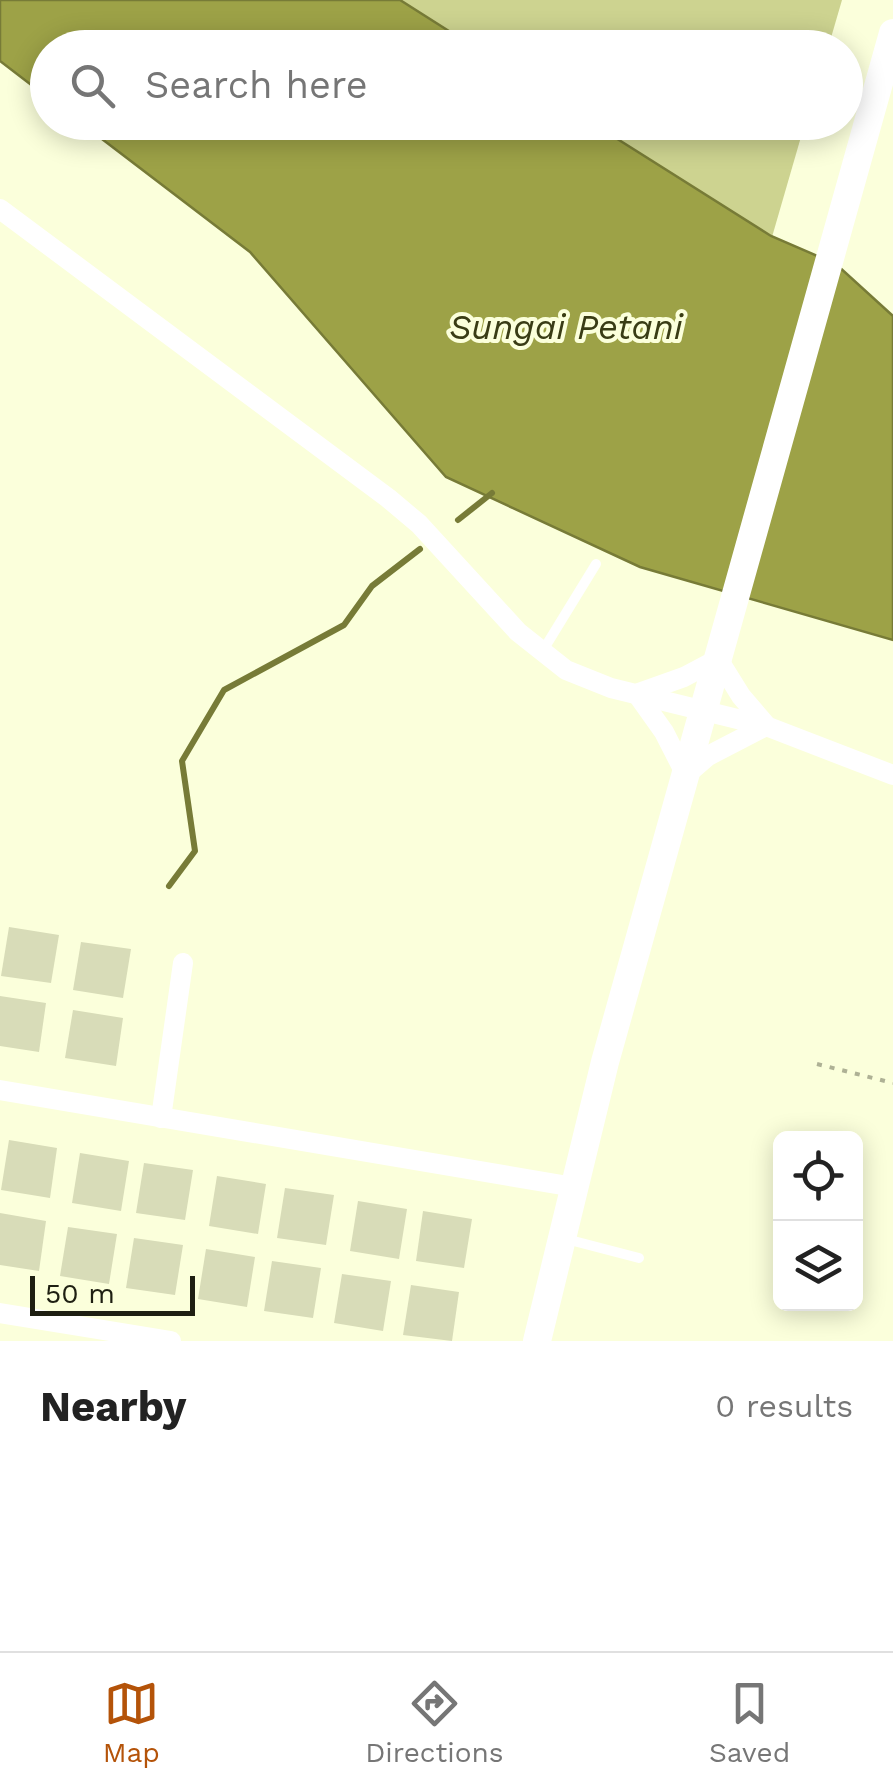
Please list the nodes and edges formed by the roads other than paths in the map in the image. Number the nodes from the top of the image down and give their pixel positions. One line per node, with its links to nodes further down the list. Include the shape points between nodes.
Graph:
1 (893, 33): 2 (street)
2 (863, 138)
3 (863, 140): 7 (street)
4 (0, 210): 6 (street, via 419,524)
5 (596, 564): 6 (lane)
6 (541, 653): 8 (street, via 590,682)
7 (718, 659): 8 (street); 9 (street); 10 (street)
8 (638, 694): 9 (street); 11 (street)
9 (703, 708): 10 (street); 11 (street)
10 (766, 726): 11 (street); 12 (street)
11 (686, 775): 16 (street)
12 (893, 775)
13 (183, 963): 15 (street)
14 (0, 1090): 15 (street)
15 (161, 1118): 16 (street)
16 (574, 1187): 17 (street)
17 (561, 1238): 18 (lane); 21 (street)
18 (638, 1258)
19 (0, 1312): 20 (street)
20 (171, 1341)
21 (537, 1341)

